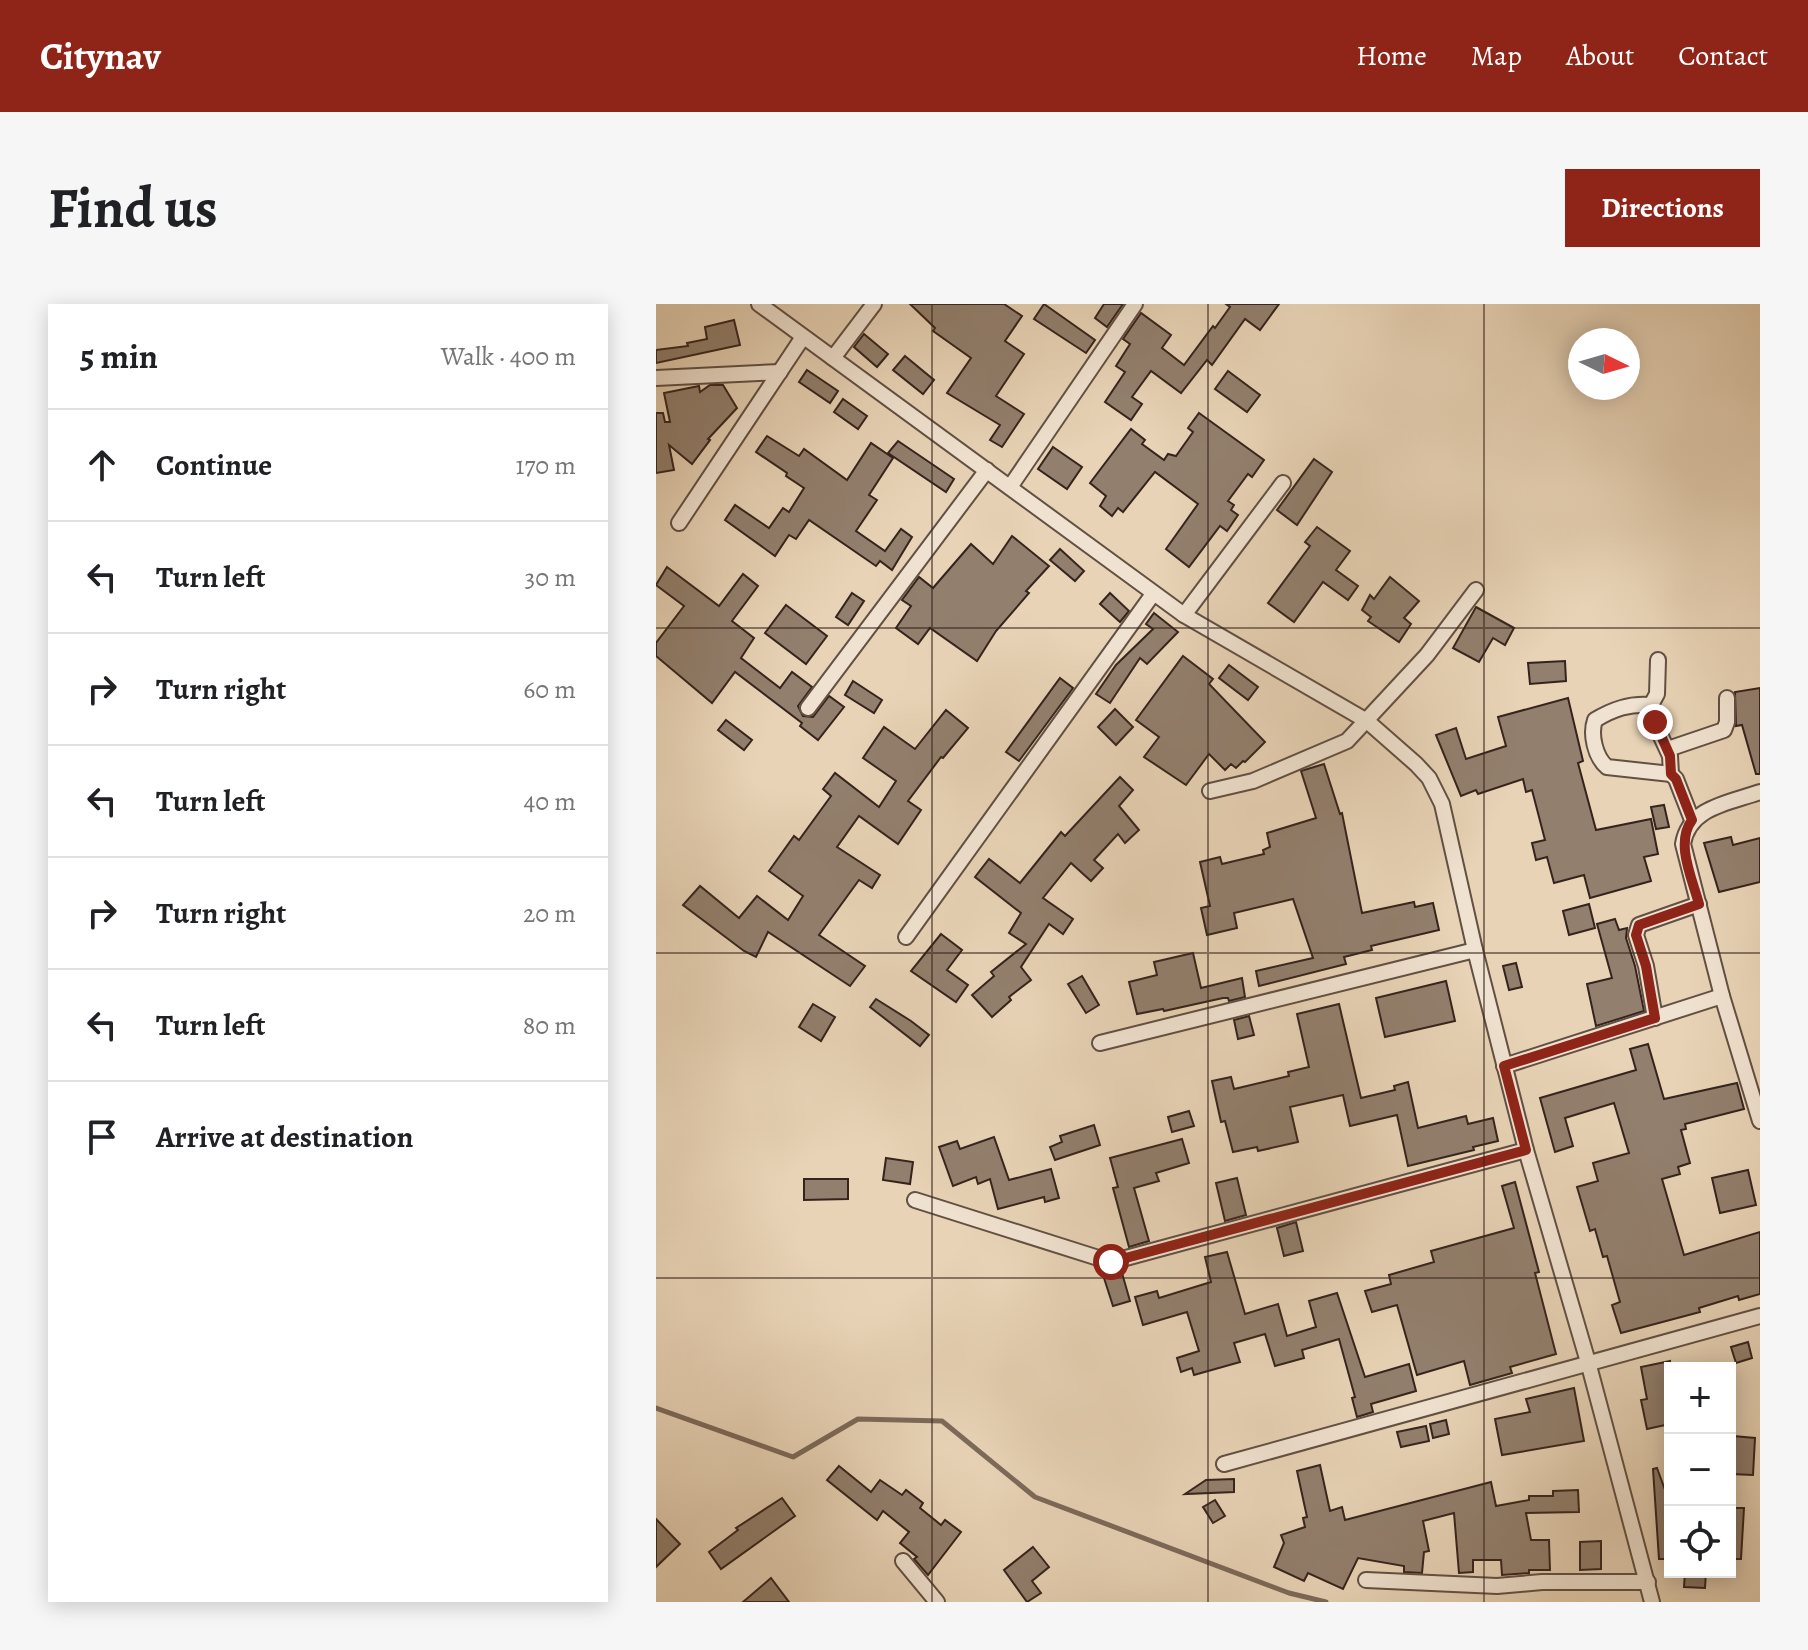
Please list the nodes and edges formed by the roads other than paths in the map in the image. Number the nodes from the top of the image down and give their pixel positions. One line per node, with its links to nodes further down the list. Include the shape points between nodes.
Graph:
1 (759, 304): 4 (street)
2 (874, 304): 5 (street)
3 (1135, 304): 10 (street)
4 (803, 337): 5 (street); 6 (street)
5 (833, 358): 8 (street)
6 (780, 372): 7 (street); 11 (street)
7 (656, 378)
8 (987, 470): 10 (street); 18 (street)
9 (1283, 483): 14 (street)
10 (1010, 487): 13 (street)
11 (679, 523)
12 (1476, 590): 19 (street)
13 (1153, 594): 14 (street); 26 (street)
14 (1184, 615): 19 (street)
15 (1658, 660): 17 (street, via 1657,694)
16 (1727, 698): 20 (street, via 1724,730)
17 (1651, 705): 20 (street); 21 (street, via 1609,711 1595,720 1600,762)
18 (808, 708)
19 (1367, 721): 22 (street, via 1347,741 1323,753 1253,781); 27 (street, via 1429,778 1442,804)
20 (1668, 749): 21 (street)
21 (1671, 774): 24 (street)
22 (1210, 791)
23 (1760, 792): 24 (street)
24 (1692, 820): 25 (street, via 1683,844)
25 (1699, 904): 28 (street); 29 (street, via 1639,925 1636,935)
26 (906, 937)
27 (1475, 950): 30 (street); 31 (street)
28 (1722, 996): 29 (street); 32 (street)
29 (1655, 1018): 31 (street)
30 (1100, 1043)
31 (1504, 1066): 33 (street)
32 (1760, 1121)
33 (1526, 1150): 34 (street, via 1111,1262); 36 (street)
34 (915, 1200)
35 (1760, 1316): 36 (street)
36 (1588, 1362): 37 (street); 40 (street)
37 (1224, 1464)
38 (903, 1561): 41 (street)
39 (1366, 1580): 40 (street, via 1497,1586)
40 (1648, 1582): 42 (street)
41 (937, 1602)
42 (1652, 1602)

